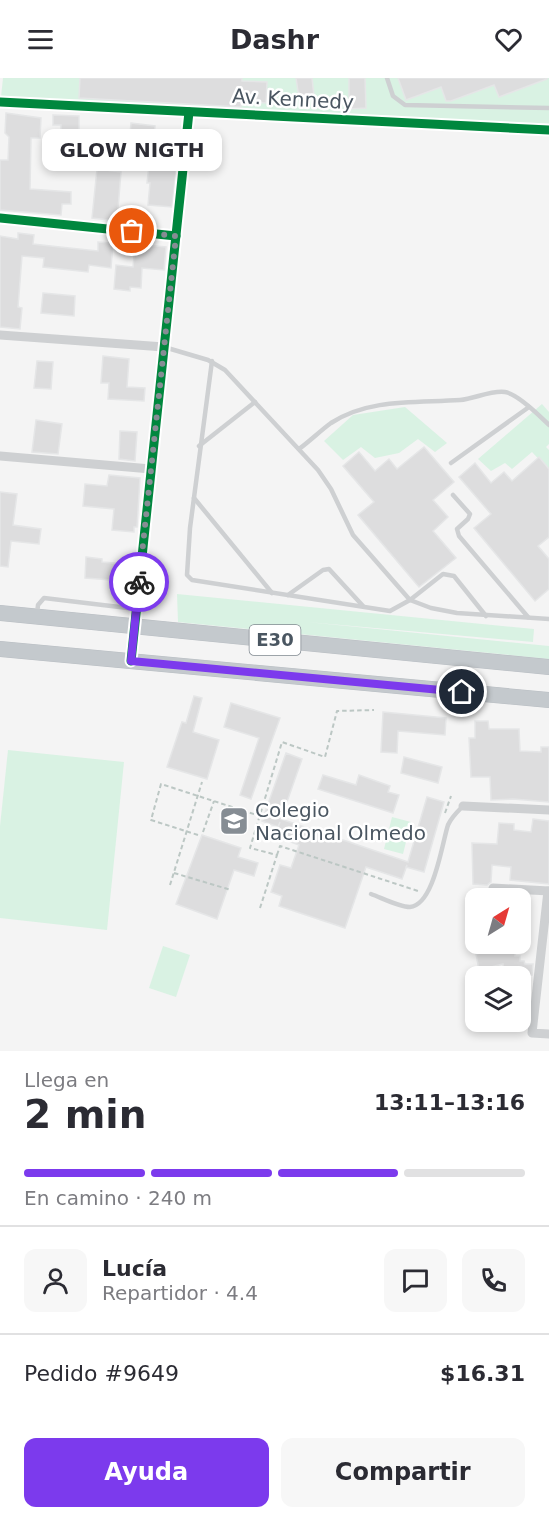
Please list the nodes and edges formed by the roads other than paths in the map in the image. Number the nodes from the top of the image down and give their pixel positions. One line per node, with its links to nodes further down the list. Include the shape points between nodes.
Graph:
1 (387, 78): 3 (lane, via 393,96 405,105)
2 (0, 102): 4 (street, Av. Kennedy)
3 (549, 108)
4 (189, 112): 5 (street, Av. Kennedy); 7 (street)
5 (549, 130)
6 (0, 218): 7 (street)
7 (176, 236): 9 (street)
8 (0, 335): 9 (street)
9 (164, 347): 10 (lane); 18 (street)
10 (212, 361): 11 (lane); 14 (lane)
11 (255, 402): 14 (lane); 15 (lane)
12 (529, 407): 13 (lane); 15 (lane, via 506,392 462,400 373,407 331,423); 17 (lane)
13 (549, 425)
14 (199, 447): 20 (lane)
15 (299, 449): 23 (lane, via 331,489 353,535)
16 (0, 456): 18 (street)
17 (451, 463)
18 (151, 469): 25 (street)
19 (453, 495): 29 (lane, via 470,514 458,529 459,536)
20 (193, 497): 21 (lane); 21 (lane, via 187,575 192,580)
21 (272, 594): 22 (lane)
22 (288, 595): 24 (lane); 24 (lane, via 329,569)
23 (410, 600): 24 (lane, via 390,611); 27 (lane, via 431,608); 27 (lane, via 448,573)
24 (363, 606)
25 (136, 609): 28 (lane, via 44,598 38,605); 31 (street)
26 (0, 614): 28 (highway, E30)
27 (486, 616): 29 (lane)
28 (37, 617): 31 (highway, E30)
29 (528, 617): 30 (lane)
30 (549, 617)
31 (134, 626): 33 (street); 34 (highway, E30)
32 (0, 649): 33 (highway, E30)
33 (131, 661): 35 (highway, E30)
34 (549, 667)
35 (549, 700)
36 (463, 806): 37 (street); 40 (lane, via 449,823 436,872 423,899 408,907)
37 (549, 810)
38 (531, 890): 39 (street)
39 (548, 891): 41 (street)
40 (371, 894)
41 (544, 954): 42 (street, via 532,1033)
42 (549, 1034)

